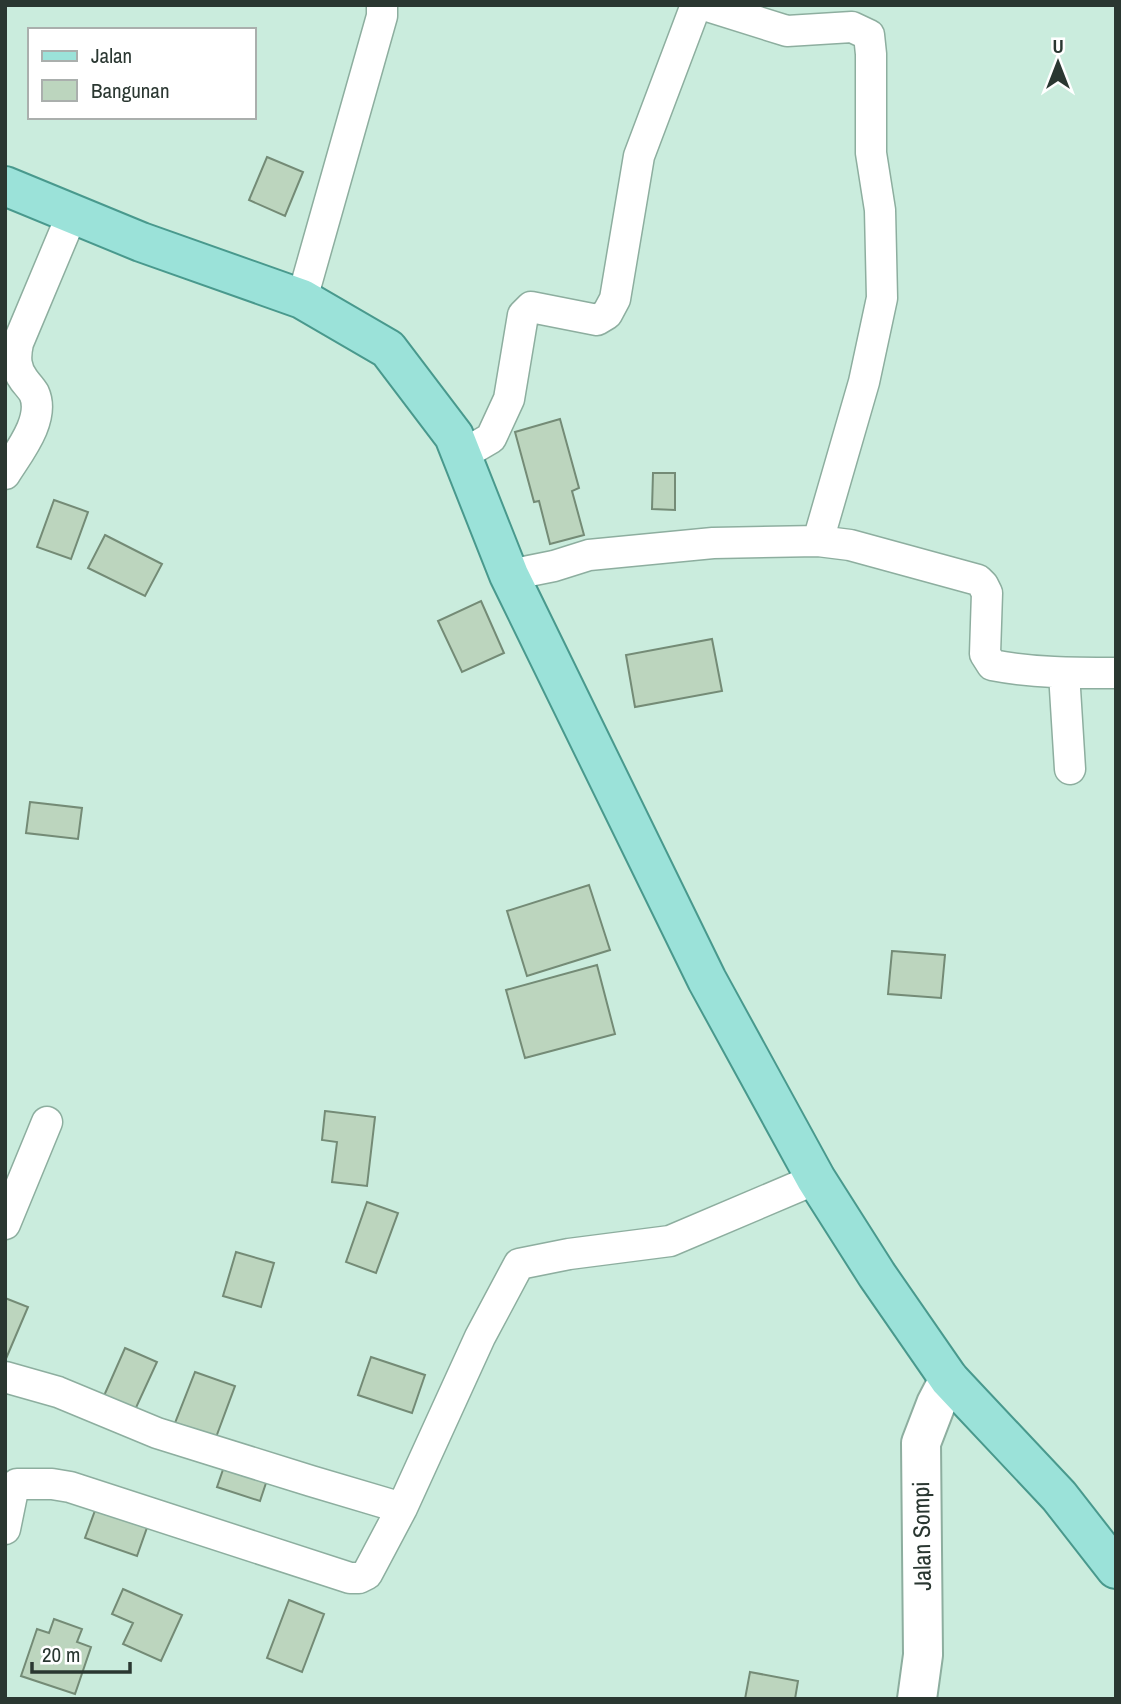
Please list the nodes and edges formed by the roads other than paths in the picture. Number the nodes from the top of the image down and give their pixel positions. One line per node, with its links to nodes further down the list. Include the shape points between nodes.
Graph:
1 (382, 5): 6 (street)
2 (696, 5): 7 (street, via 639,156 615,299 607,314 597,320 531,307 523,315 509,399 491,438)
3 (704, 5): 9 (street, via 787,32 852,27 869,35 871,153 880,210 882,298 864,382)
4 (5, 186): 5 (main road)
5 (72, 212): 6 (main road, via 141,242); 8 (street, via 18,343 17,365 34,393 36,416)
6 (302, 299): 7 (main road, via 388,349 454,436)
7 (462, 455): 10 (main road)
8 (5, 474)
9 (818, 541): 10 (street, via 713,543 589,555); 11 (street, via 850,545 978,580 987,593 985,654 992,665)
10 (509, 575): 15 (main road, via 707,980)
11 (1064, 673): 12 (street); 13 (street)
12 (1116, 673)
13 (1070, 769)
14 (47, 1122): 16 (street)
15 (816, 1179): 18 (main road); 19 (street, via 670,1241 519,1265 480,1337)
16 (5, 1223)
17 (5, 1377): 19 (street, via 58,1392 157,1433)
18 (943, 1391): 21 (main road, via 1059,1496); 22 (street, Jalan Sompi, via 921,1443 923,1656)
19 (402, 1508): 20 (street, via 367,1574 359,1578 52,1484 17,1484)
20 (5, 1529)
21 (1116, 1569)
22 (917, 1699)

